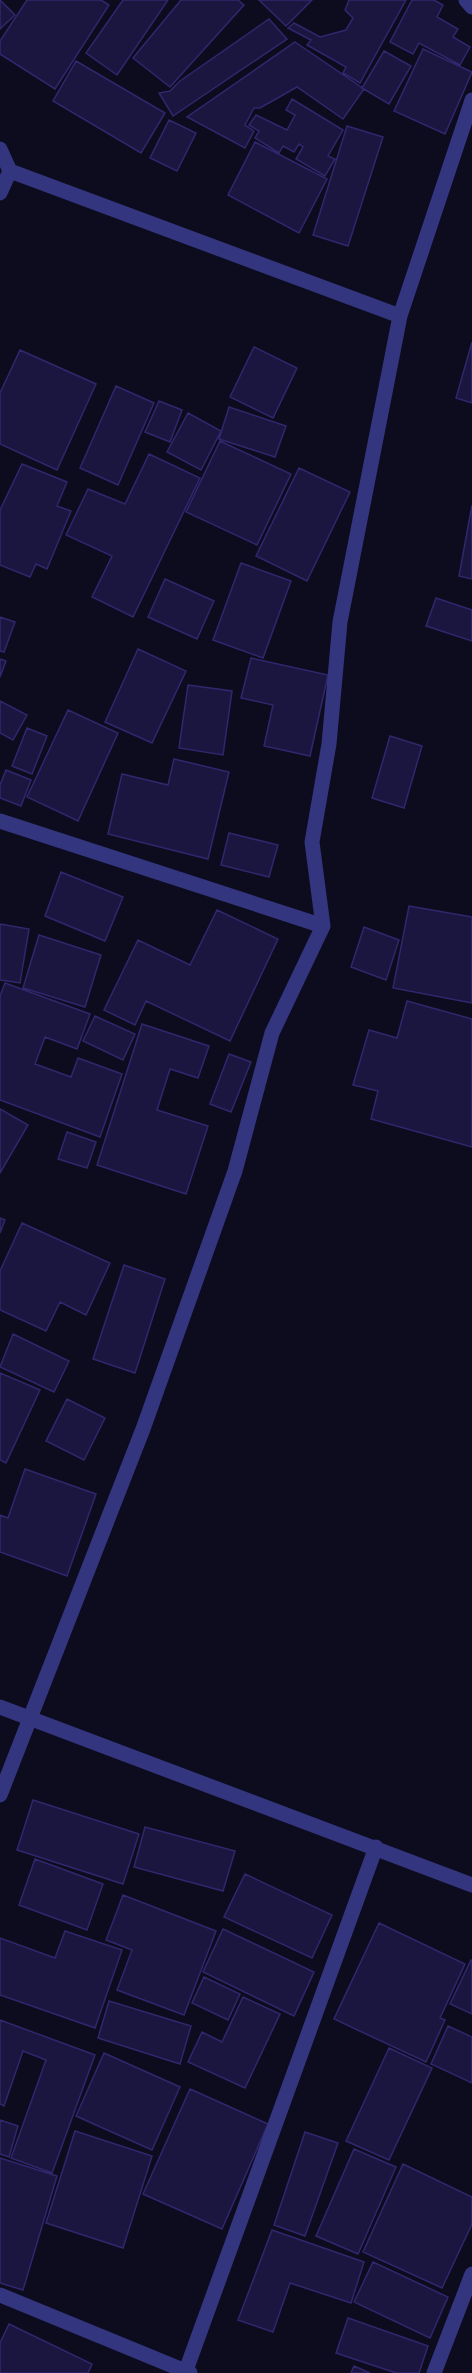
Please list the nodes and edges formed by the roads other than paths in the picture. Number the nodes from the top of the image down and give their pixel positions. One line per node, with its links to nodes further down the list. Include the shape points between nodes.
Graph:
1 (466, 0): 2 (street)
2 (472, 7)
3 (472, 100): 7 (street)
4 (0, 149): 5 (street)
5 (10, 171): 6 (street); 7 (street)
6 (0, 193)
7 (400, 316): 9 (street, via 340,621 329,744 312,842)
8 (0, 822): 9 (street)
9 (323, 926): 11 (street, via 272,1033 235,1171 143,1428)
10 (0, 1707): 11 (street)
11 (29, 1718): 12 (street); 13 (street)
12 (0, 1795)
13 (376, 1847): 14 (street); 17 (street)
14 (472, 1885)
15 (472, 2274): 18 (street)
16 (0, 2295): 17 (street)
17 (187, 2372)
18 (434, 2373)

